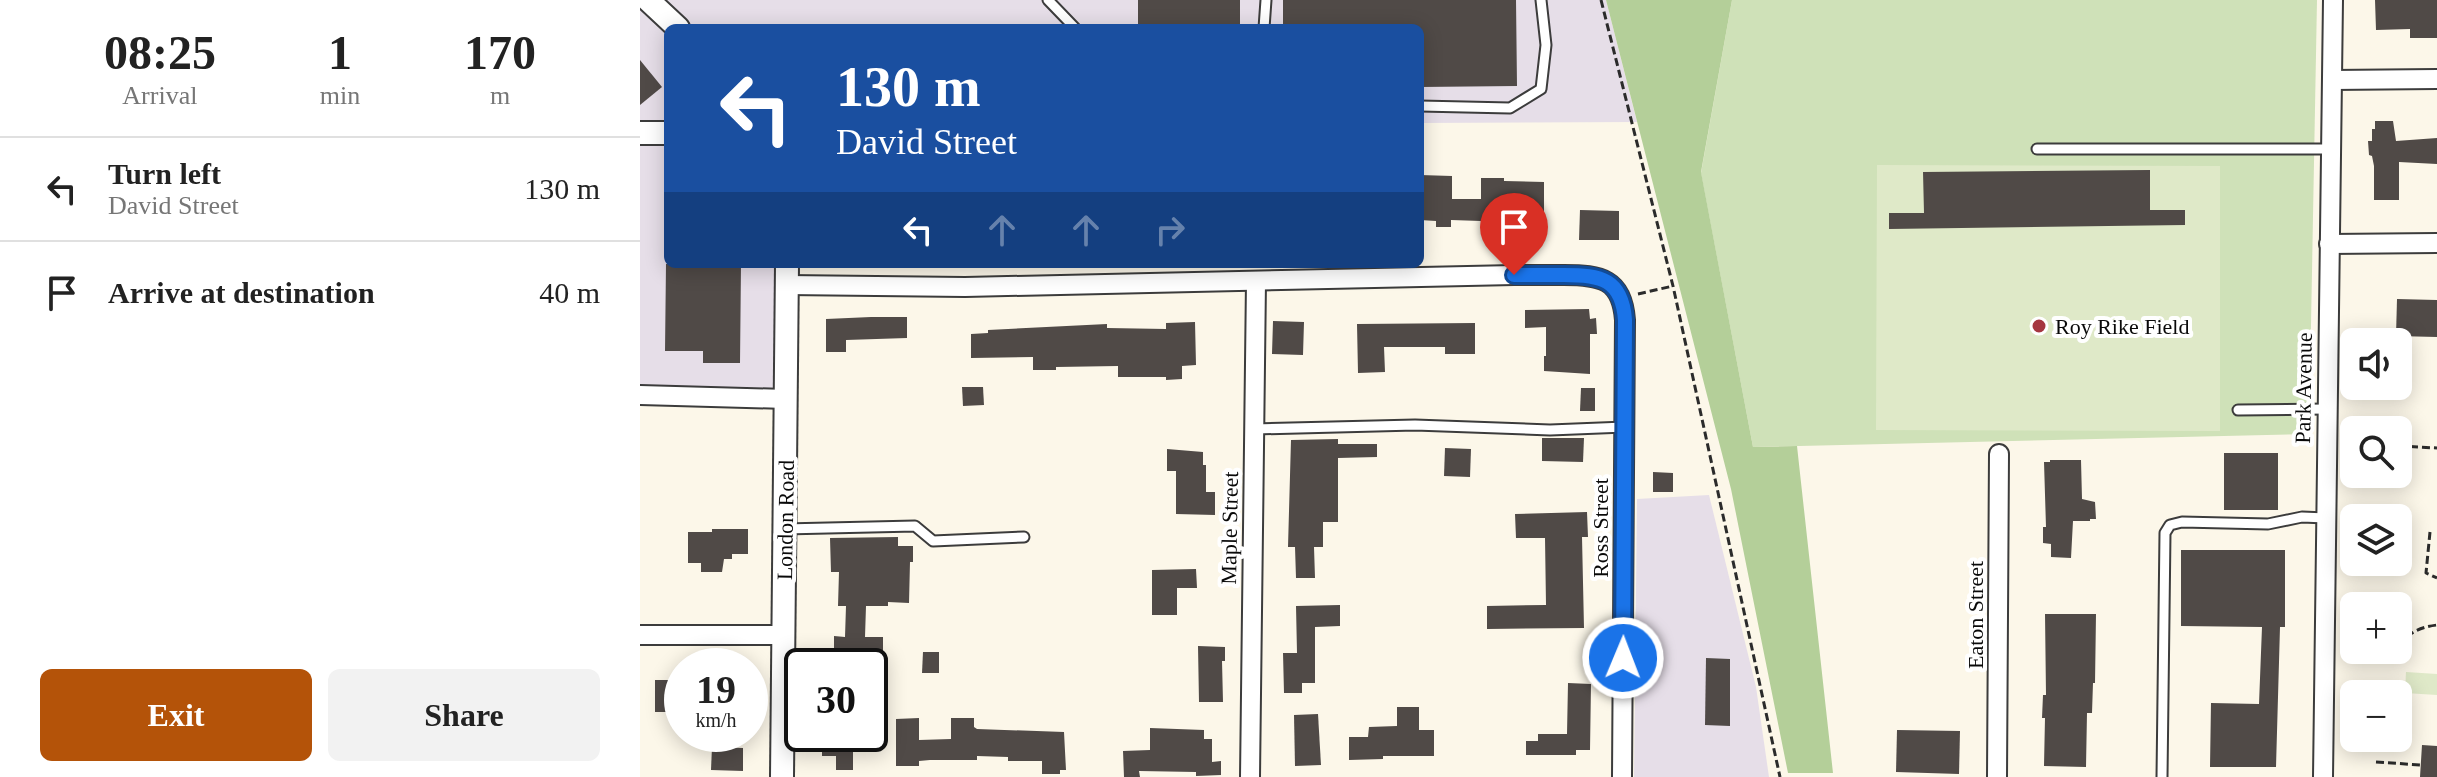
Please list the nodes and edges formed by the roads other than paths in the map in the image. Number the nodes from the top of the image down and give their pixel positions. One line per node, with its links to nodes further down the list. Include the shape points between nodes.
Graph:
1 (648, 0): 6 (street)
2 (1048, 0): 7 (lane)
3 (1266, 0): 8 (lane)
4 (1541, 0): 11 (lane, via 1546,45 1541,89 1510,108)
5 (2333, 0): 10 (street, Park Avenue)
6 (674, 24)
7 (1071, 24)
8 (1264, 24)
9 (2437, 79): 10 (street)
10 (2332, 80): 15 (street, Park Avenue)
11 (1424, 106)
12 (640, 133): 13 (street)
13 (664, 133)
14 (2037, 149): 15 (lane)
15 (2330, 149): 17 (street, Park Avenue)
16 (2437, 243): 17 (street)
17 (2329, 244): 22 (street, Park Avenue)
18 (787, 275): 19 (street, via 965,287); 21 (street, London Road)
19 (1256, 281): 24 (street, Ross Street, via 1590,275 1616,291 1625,320); 25 (street, Maple Street)
20 (640, 395): 21 (street)
21 (786, 399): 28 (street, London Road)
22 (2326, 409): 23 (lane); 27 (street, Park Avenue)
23 (2238, 410)
24 (1625, 427): 25 (lane); 34 (street, Ross Street)
25 (1255, 429): 33 (street, Maple Street)
26 (1999, 454): 35 (street, Eaton Street)
27 (2326, 518): 36 (lane, via 2170,525 2165,533); 37 (street, Park Avenue)
28 (784, 529): 29 (lane, via 915,526 933,541); 31 (street, London Road)
29 (1024, 537)
30 (640, 635): 31 (street)
31 (783, 635): 32 (street, London Road)
32 (782, 777)
33 (1250, 777)
34 (1622, 777)
35 (1997, 777)
36 (2162, 777)
37 (2323, 777)

